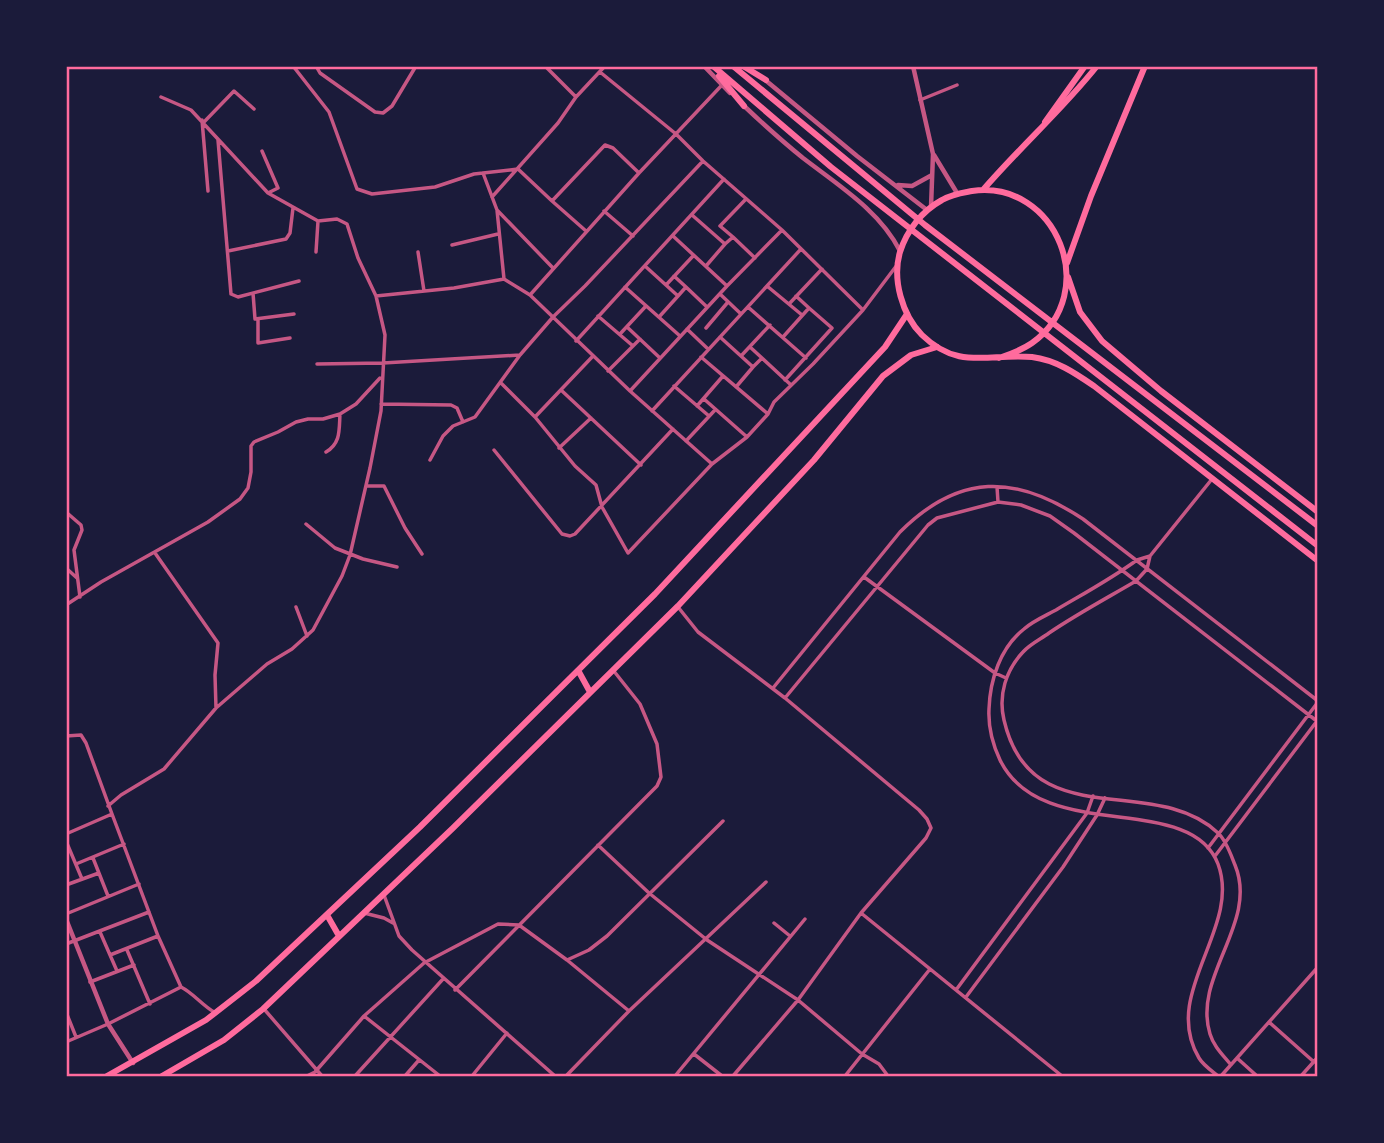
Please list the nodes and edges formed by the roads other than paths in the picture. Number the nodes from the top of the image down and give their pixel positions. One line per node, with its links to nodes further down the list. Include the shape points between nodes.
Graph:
1 (293, 66): 32 (street, via 329,112 357,189 372,194 435,187)
2 (316, 66): 3 (street, via 375,112 383,113)
3 (416, 66)
4 (545, 66): 20 (street)
5 (605, 66): 15 (street)
6 (704, 66): 17 (street)
7 (712, 66): 22 (main road); 168 (main road, via 790,134)
8 (733, 66): 167 (main road, via 975,264)
9 (743, 66): 16 (main road)
10 (748, 66): 16 (street)
11 (913, 66): 21 (street)
12 (1085, 66): 25 (main road)
13 (1097, 66): 25 (main road)
14 (1145, 66): 72 (main road, via 1091,196)
15 (600, 72): 20 (street); 26 (street)
16 (766, 80): 36 (street)
17 (722, 85): 22 (street); 26 (street)
18 (957, 85): 21 (street)
19 (160, 97): 24 (street, via 191,110)
20 (576, 97): 31 (street)
21 (920, 100): 29 (street)
22 (744, 106): 62 (street, via 865,207)
23 (254, 109): 24 (street, via 234,91)
24 (203, 121): 27 (street); 38 (street)
25 (1042, 126): 37 (main road)
26 (676, 134): 30 (street); 33 (street)
27 (218, 138): 39 (street); 61 (street)
28 (262, 151): 39 (street, via 278,188)
29 (933, 154): 34 (street); 40 (street)
30 (703, 161): 35 (street); 55 (street)
31 (518, 169): 32 (street); 41 (street); 43 (street)
32 (483, 173): 41 (street)
33 (639, 173): 43 (street, via 605,145); 47 (street)
34 (932, 175): 36 (street, via 912,186); 45 (street)
35 (724, 179): 42 (street); 48 (street)
36 (894, 184): 45 (street)
37 (983, 190): 40 (main road); 72 (main road, via 1012,195 1043,215 1055,230)
38 (208, 191)
39 (268, 193): 44 (street)
40 (957, 193): 45 (main road)
41 (492, 197): 46 (street)
42 (746, 198): 50 (street); 51 (street)
43 (552, 201): 52 (street)
44 (293, 208): 49 (street); 61 (street, via 286,239)
45 (929, 208): 62 (main road, via 906,236)
46 (496, 210): 53 (street); 70 (street)
47 (604, 211): 52 (street); 55 (street)
48 (692, 215): 54 (street); 56 (street)
49 (318, 221): 63 (street); 85 (street, via 337,219 347,224)
50 (720, 226): 54 (street); 57 (street)
51 (782, 230): 60 (street); 66 (street)
52 (586, 231): 70 (street)
53 (499, 234): 59 (street); 74 (street)
54 (713, 234): 58 (street)
55 (633, 236): 100 (street)
56 (673, 236): 65 (street); 68 (street)
57 (733, 237): 58 (street); 66 (street)
58 (726, 244): 69 (street)
59 (452, 245)
60 (801, 249): 71 (street); 78 (street)
61 (228, 251): 82 (street, via 231,294)
62 (901, 251): 67 (main road)
63 (316, 252)
64 (418, 252): 81 (street)
65 (694, 256): 69 (street); 73 (street)
66 (755, 258): 77 (street)
67 (898, 263): 94 (street); 97 (main road, via 897,283)
68 (645, 266): 76 (street); 79 (street)
69 (706, 266): 77 (street)
70 (554, 268): 84 (street)
71 (822, 269): 87 (street); 94 (street)
72 (1067, 269): 125 (main road, via 1059,311 1048,327 1017,352); 165 (main road, via 1080,312 1102,341)
73 (674, 276): 76 (street); 80 (street)
74 (504, 279): 81 (street); 84 (street)
75 (299, 281): 82 (street)
76 (666, 285): 86 (street)
77 (727, 286): 83 (street)
78 (767, 286): 89 (street); 92 (street)
79 (625, 287): 90 (street); 99 (street)
80 (686, 287): 86 (street); 91 (street)
81 (424, 291): 85 (street)
82 (253, 293): 102 (street)
83 (719, 294): 88 (street); 91 (street)
84 (530, 295): 100 (street)
85 (376, 296): 126 (street, via 385,335)
86 (678, 296): 101 (street)
87 (796, 296): 89 (street); 93 (street)
88 (729, 302): 96 (street); 105 (street)
89 (789, 304): 98 (street)
90 (646, 306): 101 (street); 104 (street)
91 (707, 307): 106 (street)
92 (748, 307): 96 (street); 103 (street)
93 (808, 308): 98 (street); 124 (street, via 832,328)
94 (863, 310): 134 (street)
95 (294, 314): 102 (street)
96 (741, 314): 109 (street)
97 (907, 314): 116 (main road); 189 (main road, via 885,347)
98 (802, 315): 110 (street)
99 (598, 316): 107 (street); 113 (street)
100 (553, 317): 113 (street); 118 (street)
101 (659, 317): 108 (street)
102 (258, 320): 111 (street, via 258,342)
103 (770, 325): 110 (street); 115 (street)
104 (627, 327): 107 (street); 112 (street)
105 (706, 328)
106 (687, 329): 108 (street); 117 (street)
107 (620, 334): 114 (street)
108 (680, 336): 122 (street)
109 (720, 337): 117 (street); 120 (street)
110 (783, 337): 124 (street)
111 (290, 338)
112 (640, 339): 114 (street); 122 (street)
113 (576, 341): 119 (street)
114 (633, 346): 129 (street)
115 (750, 346): 120 (street); 123 (street)
116 (937, 347): 125 (main road, via 965,358); 185 (main road, via 911,355 883,376 814,460)
117 (708, 349): 121 (street)
118 (520, 355): 126 (street); 133 (street)
119 (593, 356): 129 (street); 137 (street)
120 (741, 356): 128 (street)
121 (701, 357): 130 (street); 135 (street)
122 (660, 358): 138 (street)
123 (762, 358): 128 (street); 132 (street)
124 (806, 358): 132 (street)
125 (999, 358): 159 (main road, via 1034,357 1067,369)
126 (383, 363): 127 (street); 131 (street)
127 (317, 364)
128 (753, 367): 136 (street)
129 (608, 371): 138 (street)
130 (723, 376): 136 (street); 139 (street)
131 (382, 377): 140 (street); 144 (street)
132 (785, 380): 134 (street)
133 (501, 383): 146 (street); 149 (street, via 475,417)
134 (791, 385): 145 (street)
135 (674, 386): 141 (street); 143 (street)
136 (736, 387): 145 (street)
137 (561, 390): 146 (street); 148 (street)
138 (630, 391): 143 (street)
139 (704, 399): 141 (street); 142 (street)
140 (381, 404): 149 (street, via 451,405); 160 (street)
141 (697, 406): 147 (street)
142 (715, 410): 147 (street); 151 (street)
143 (652, 411): 150 (street)
144 (340, 414): 155 (street, via 338,441); 169 (street, via 296,422 254,442 248,488 240,499)
145 (768, 414): 151 (street)
146 (535, 416): 153 (street)
147 (709, 416): 152 (street)
148 (591, 418): 153 (street); 158 (street)
149 (463, 422): 156 (street, via 443,436)
150 (673, 429): 152 (street); 158 (street)
151 (747, 437): 157 (street)
152 (686, 441): 157 (street)
153 (559, 448): 163 (street, via 596,485)
154 (494, 450): 163 (street, via 562,534 575,534)
155 (326, 453)
156 (430, 460)
157 (712, 464): 163 (street, via 628,553)
158 (641, 466): 163 (street)
159 (1212, 479): 172 (street); 174 (main road)
160 (366, 486): 170 (street, via 384,486); 171 (street)
161 (997, 486): 162 (street); 173 (street, via 1031,492 1060,504); 180 (street, via 968,489 928,507 900,532)
162 (998, 502): 178 (street, via 1050,516); 182 (street, via 937,519 916,537)
163 (602, 508)
164 (66, 512): 179 (street, via 82,530 74,551)
165 (1318, 512)
166 (306, 524): 171 (street)
167 (1318, 526)
168 (1318, 546)
169 (155, 553): 183 (street); 196 (street, via 218,643)
170 (422, 554)
171 (350, 555): 175 (street); 187 (street)
172 (1150, 556): 173 (street); 177 (street)
173 (1137, 560): 177 (street); 178 (street)
174 (1318, 561)
175 (397, 567)
176 (66, 568): 179 (street)
177 (1147, 569): 181 (street); 195 (street)
178 (1122, 571): 181 (street); 190 (street, via 1024,629)
179 (77, 578): 183 (street)
180 (864, 578): 182 (street); 192 (street)
181 (1136, 581): 191 (street, via 1024,650); 197 (street)
182 (877, 587): 190 (street); 194 (street)
183 (80, 597): 184 (street)
184 (66, 605)
185 (678, 606): 188 (main road); 192 (street, via 698,632)
186 (296, 607): 187 (street)
187 (307, 636): 196 (street)
188 (612, 670): 193 (main road); 212 (street, via 640,704 657,744 661,777 649,796)
189 (579, 672): 193 (main road); 228 (main road)
190 (995, 673): 191 (street); 204 (street, via 988,723 1006,772 1030,792)
191 (1006, 678): 200 (street, via 1003,716 1022,765 1057,788)
192 (772, 688): 194 (street)
193 (590, 692): 223 (main road)
194 (785, 698): 227 (street, via 919,810 931,828)
195 (1318, 702): 197 (street)
196 (216, 708): 202 (street, via 164,769)
197 (1308, 714): 198 (street); 207 (street)
198 (1317, 721): 210 (street)
199 (66, 736): 202 (street, via 81,735 86,743)
200 (1093, 796): 201 (street); 204 (street)
201 (1105, 798): 205 (street); 207 (street, via 1179,810)
202 (108, 806): 203 (street)
203 (112, 814): 208 (street); 211 (street)
204 (1087, 814): 205 (street); 254 (street)
205 (1097, 815): 213 (street, via 1175,827); 255 (street)
206 (723, 821): 222 (street)
207 (1219, 833): 210 (street); 213 (street)
208 (66, 834)
209 (66, 841): 216 (street)
210 (1224, 841): 214 (street); 276 (street, via 1238,874 1240,901 1208,998 1207,1017 1217,1049)
211 (124, 844): 215 (street); 220 (street)
212 (598, 845): 222 (street); 233 (street)
213 (1208, 848): 214 (street)
214 (1214, 856): 296 (street, via 1223,900 1194,984 1189,1014 1199,1059)
215 (93, 858): 216 (street); 217 (street)
216 (76, 864): 218 (street)
217 (99, 873): 218 (street); 224 (street)
218 (82, 879): 221 (street)
219 (766, 882): 238 (street)
220 (139, 884): 224 (street); 225 (street)
221 (66, 885)
222 (649, 893): 238 (street); 243 (street, via 607,936)
223 (384, 894): 226 (main road); 232 (street)
224 (108, 896): 229 (street)
225 (149, 912): 234 (street); 235 (street)
226 (363, 913): 232 (street); 236 (main road)
227 (862, 913): 247 (street); 256 (street)
228 (327, 915): 236 (main road); 261 (main road)
229 (66, 916): 239 (street)
230 (805, 919): 237 (street)
231 (774, 923): 237 (street)
232 (394, 924): 244 (street)
233 (519, 925): 243 (street); 244 (street, via 498,924); 253 (street)
234 (100, 932): 239 (street); 242 (street)
235 (158, 936): 241 (street); 252 (street)
236 (339, 936): 258 (main road)
237 (790, 936): 249 (street)
238 (707, 940): 249 (street); 260 (street)
239 (75, 941): 240 (street); 251 (street)
240 (66, 944)
241 (127, 950): 242 (street); 245 (street)
242 (110, 955): 248 (street)
243 (567, 960): 260 (street)
244 (424, 963): 250 (street); 262 (street)
245 (134, 965): 248 (street); 257 (street)
246 (1318, 967): 263 (street)
247 (930, 969): 254 (street); 270 (street)
248 (117, 971): 251 (street)
249 (759, 975): 256 (street); 269 (street)
250 (443, 979): 253 (street); 266 (street)
251 (90, 982): 264 (street)
252 (181, 987): 257 (street); 261 (street)
253 (455, 990): 265 (street)
254 (956, 990): 255 (street)
255 (966, 997): 295 (street)
256 (798, 1000): 270 (street); 292 (street)
257 (150, 1004): 264 (street)
258 (263, 1009): 277 (street); 280 (main road, via 224,1040)
259 (66, 1012): 267 (street)
260 (629, 1012): 289 (street)
261 (215, 1013): 275 (main road)
262 (364, 1016): 266 (street); 277 (street)
263 (1269, 1022): 272 (street); 274 (street)
264 (107, 1024): 267 (street); 275 (street)
265 (507, 1033): 287 (street); 288 (street)
266 (390, 1036): 273 (street); 278 (street)
267 (76, 1037): 268 (street)
268 (66, 1042)
269 (694, 1054): 290 (street); 291 (street)
270 (862, 1054): 293 (street); 294 (street)
271 (1318, 1057): 274 (street)
272 (1237, 1059): 276 (street); 297 (street)
273 (419, 1060): 285 (street); 286 (street)
274 (1314, 1062): 298 (street)
275 (133, 1063): 279 (main road)
276 (1231, 1065): 296 (street)
277 (315, 1072): 281 (street); 282 (street)
278 (359, 1072): 283 (street); 284 (street)
279 (107, 1076)
280 (162, 1076)
281 (307, 1076)
282 (322, 1076)
283 (355, 1076)
284 (365, 1076)
285 (405, 1076)
286 (438, 1076)
287 (472, 1076)
288 (555, 1076)
289 (566, 1076)
290 (675, 1076)
291 (722, 1076)
292 (733, 1076)
293 (845, 1076)
294 (888, 1076)
295 (1062, 1076)
296 (1219, 1076)
297 (1257, 1076)
298 (1301, 1076)

